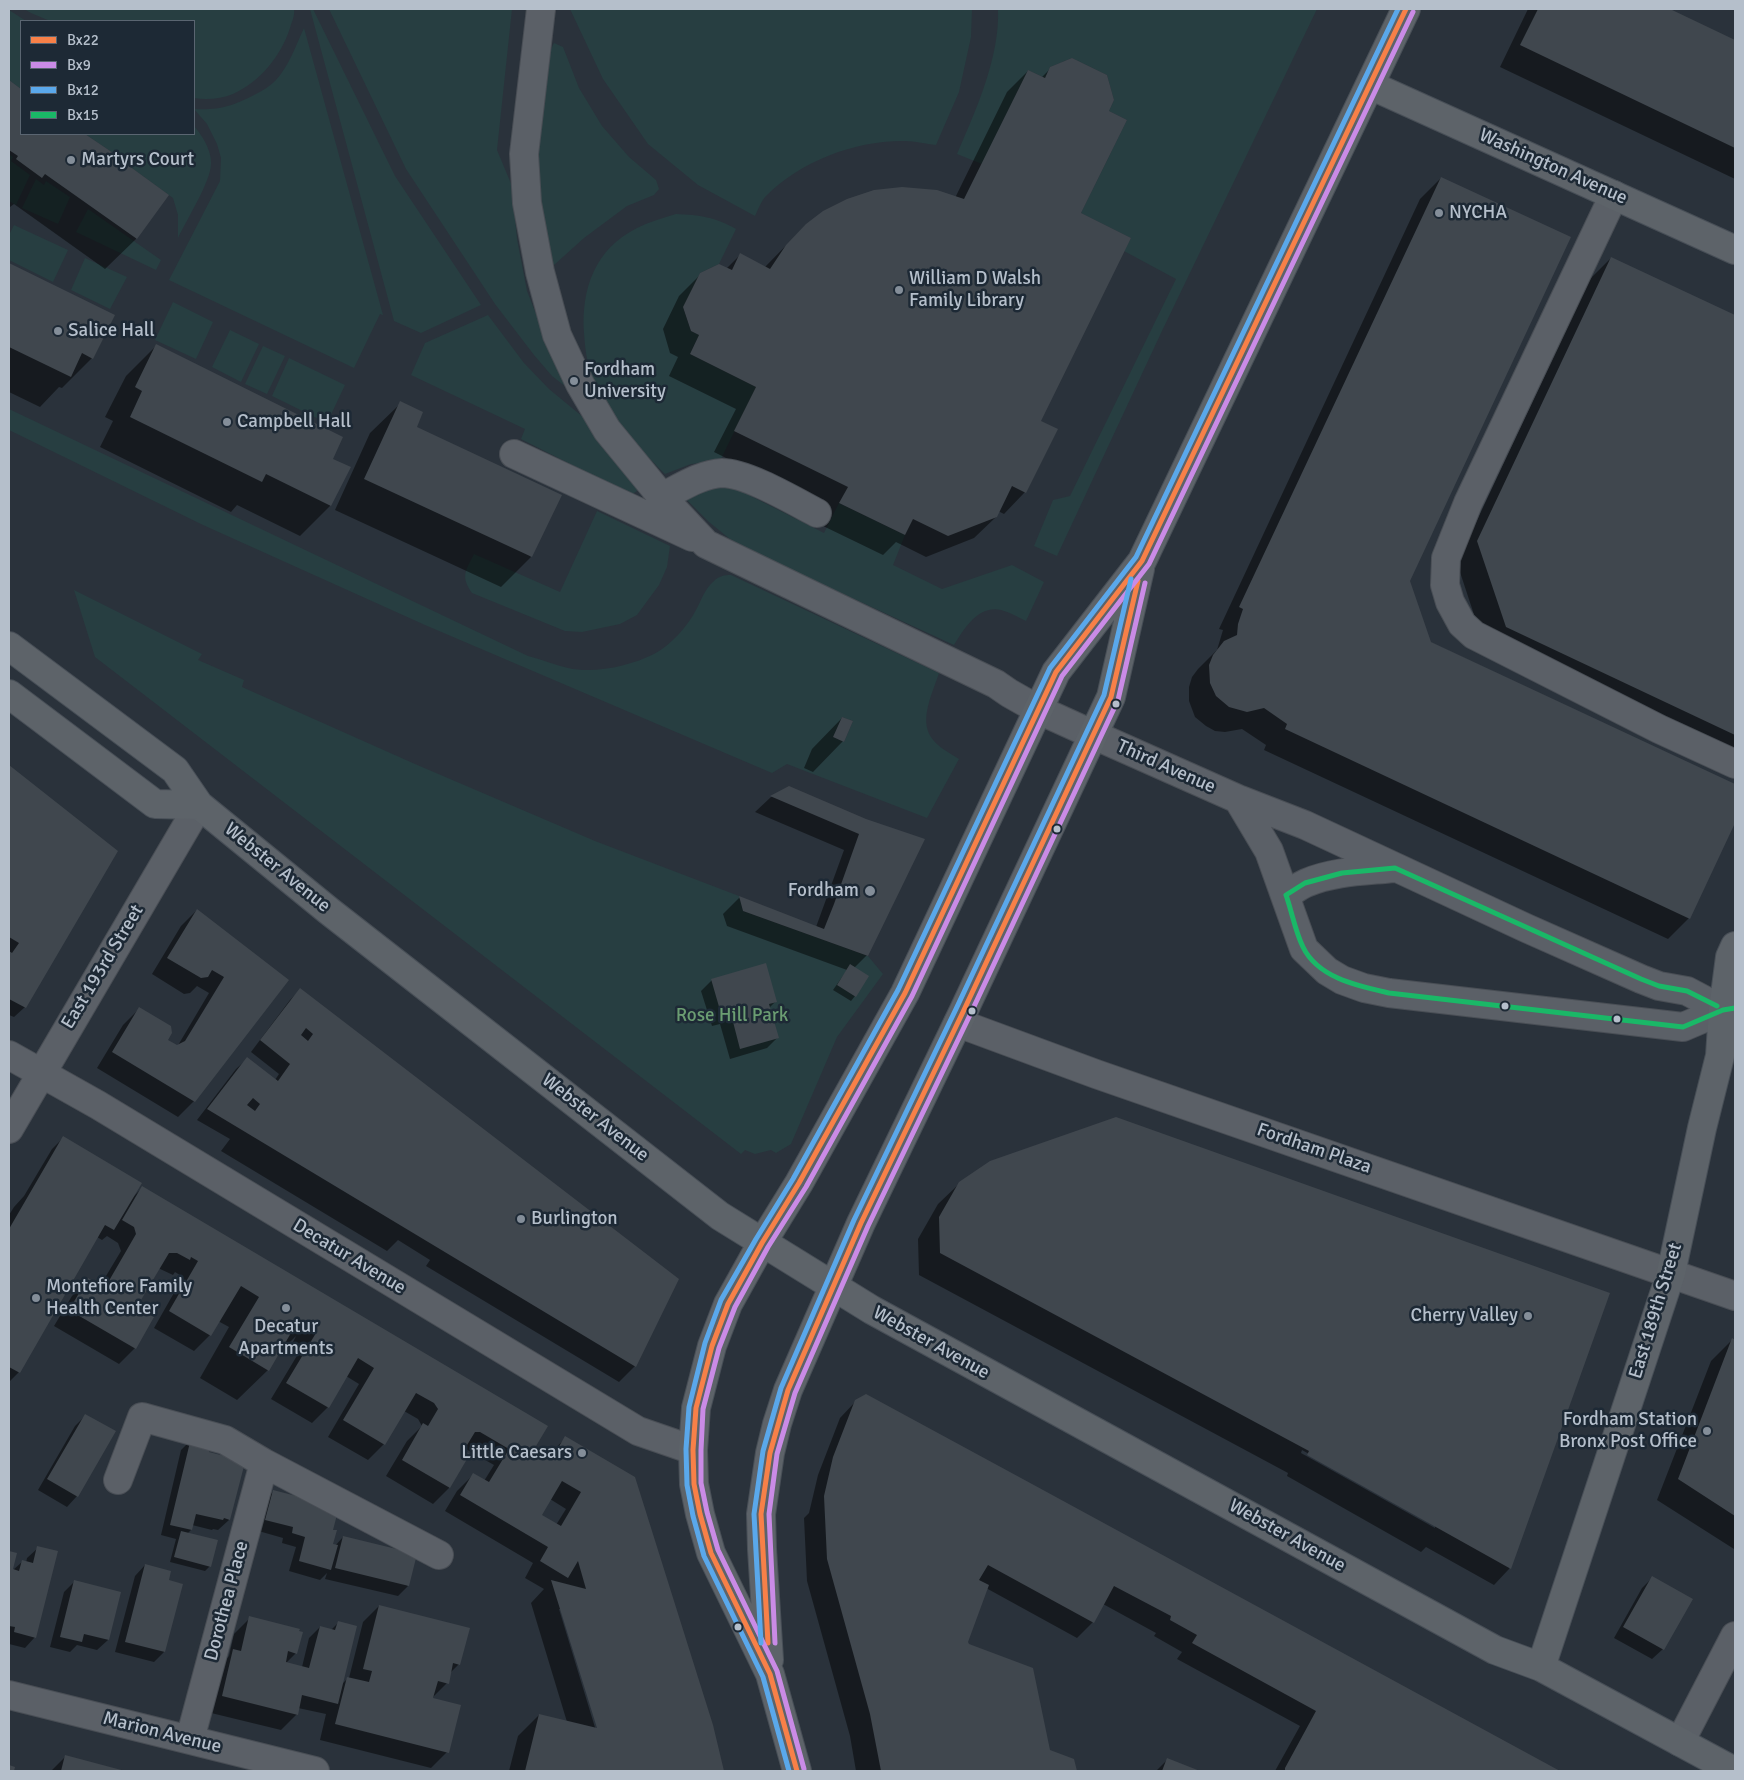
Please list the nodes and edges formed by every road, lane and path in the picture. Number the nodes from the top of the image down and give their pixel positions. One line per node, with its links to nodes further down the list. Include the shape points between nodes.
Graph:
1 (541, 9): 7 (street, via 524,154 527,204 540,272 558,335 580,384 607,430)
2 (1406, 9): 3 (main road)
3 (1370, 85): 4 (main road, Washington Avenue); 10 (main road)
4 (1614, 195): 5 (main road, Washington Avenue); 15 (street, via 1468,503 1446,558 1445,585 1462,624 1474,635)
5 (1735, 250)
6 (514, 454): 9 (street, Third Avenue)
7 (662, 498): 8 (street, via 686,484 722,473 747,478); 9 (street)
8 (817, 513)
9 (706, 544): 13 (street, Third Avenue, via 996,684)
10 (1142, 561): 13 (main road, via 1056,672); 14 (main road, via 1111,697)
11 (9, 646): 17 (main road, Webster Avenue, via 175,770)
12 (9, 694): 17 (main road, via 155,804)
13 (1039, 710): 14 (street, Third Avenue); 26 (main road, via 901,1000)
14 (1094, 735): 16 (street, Third Avenue); 22 (main road)
15 (1735, 764)
16 (1238, 799): 18 (street, Third Avenue, via 1304,825); 19 (street, Third Avenue, via 1270,851)
17 (199, 805): 24 (street, East 193rd Street); 26 (main road, Webster Avenue, via 329,911 720,1216)
18 (1396, 868): 19 (street, Third Avenue, via 1342,873 1304,883); 21 (street, Third Avenue, via 1641,979 1687,991)
19 (1286, 895): 21 (street, Third Avenue, via 1304,949 1326,971 1364,988 1683,1027)
20 (1735, 946): 21 (main road, East 189th Street, via 1730,957)
21 (1729, 1009): 27 (main road, East 189th Street)
22 (958, 1023): 27 (street, Fordham Plaza, via 1087,1071); 28 (main road)
23 (9, 1056): 24 (street, Decatur Avenue)
24 (41, 1072): 25 (street, East 193rd Street); 30 (street, Decatur Avenue, via 638,1431)
25 (9, 1130)
26 (762, 1243): 28 (main road, Webster Avenue); 30 (main road, via 728,1304 712,1346 696,1408)
27 (1671, 1273): 29 (street, Fordham Plaza); 35 (main road, East 189th Street)
28 (832, 1287): 35 (main road, Webster Avenue, via 1495,1650); 36 (main road, via 788,1390 777,1424 765,1483 762,1549)
29 (1735, 1296)
30 (693, 1450): 36 (main road, via 694,1484 711,1553)
31 (264, 1463): 32 (street, via 225,1440 142,1416); 33 (street); 38 (street, Dorothea Place)
32 (118, 1480)
33 (438, 1555)
34 (1735, 1636): 39 (street)
35 (1541, 1667): 39 (main road, Webster Avenue)
36 (770, 1674): 41 (main road)
37 (9, 1695): 38 (street, Marion Avenue)
38 (190, 1739): 40 (street, Marion Avenue)
39 (1680, 1742): 42 (main road, Webster Avenue)
40 (315, 1771)
41 (797, 1771)
42 (1734, 1771)

